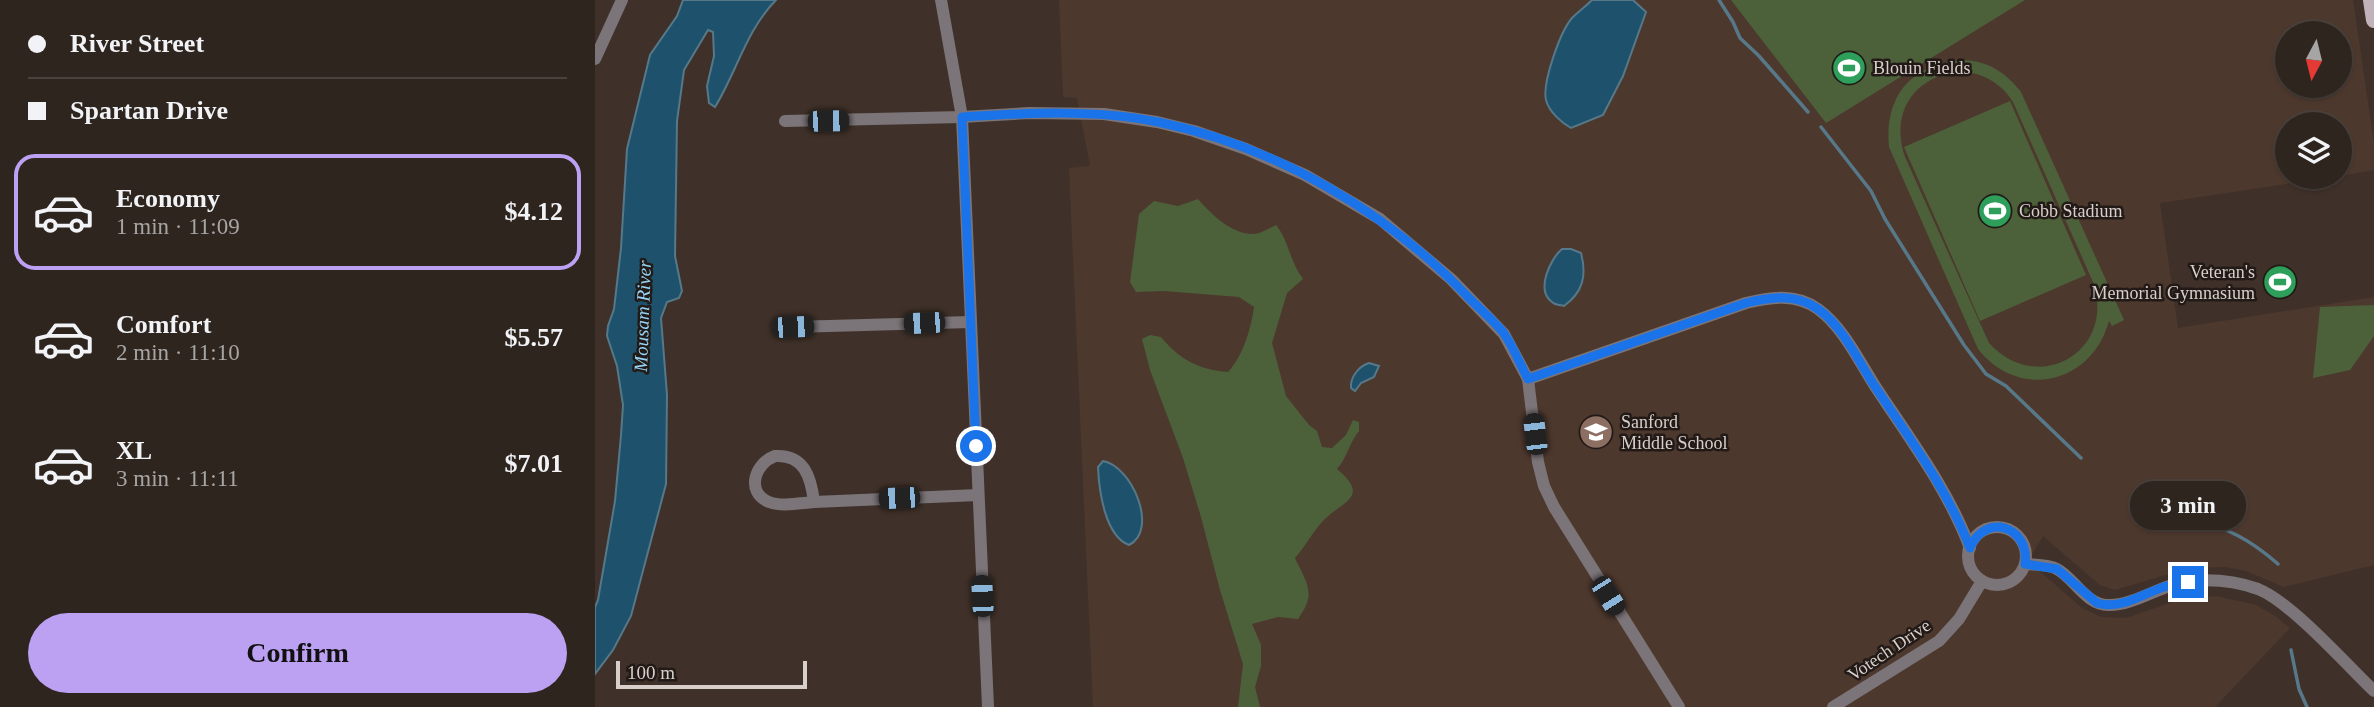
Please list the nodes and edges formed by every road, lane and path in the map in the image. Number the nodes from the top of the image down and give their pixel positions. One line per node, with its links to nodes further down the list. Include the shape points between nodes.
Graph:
1 (607, 0): 4 (street)
2 (941, 0): 7 (street)
3 (2371, 0): 5 (main road)
4 (620, 5): 6 (street)
5 (2374, 20)
6 (595, 59)
7 (962, 117): 8 (street); 9 (street); 11 (street, via 1104,114 1157,122 1245,149 1305,175 1380,219 1451,278 1504,334)
8 (785, 121)
9 (971, 322): 10 (street); 12 (street)
10 (793, 327)
11 (1528, 379): 14 (street, via 1746,303 1785,297 1804,302 1818,309 1845,339 1944,493); 19 (street, via 1538,462 1554,508)
12 (978, 495): 13 (street); 18 (street)
13 (814, 502): 13 (street, via 811,482 796,459 768,458 756,472 757,489 767,501)
14 (1970, 548): 15 (street, via 1983,531 2005,528 2023,542); 16 (street, via 1972,570)
15 (2025, 564): 16 (street, via 2011,581 1997,585); 17 (street, via 2057,569 2097,603 2109,606 2188,582 2215,580 2260,590 2299,618)
16 (1982, 580): 20 (street, Votech Drive, via 1959,619 1938,641)
17 (2374, 691)
18 (988, 707)
19 (1679, 707)
20 (1833, 707)

